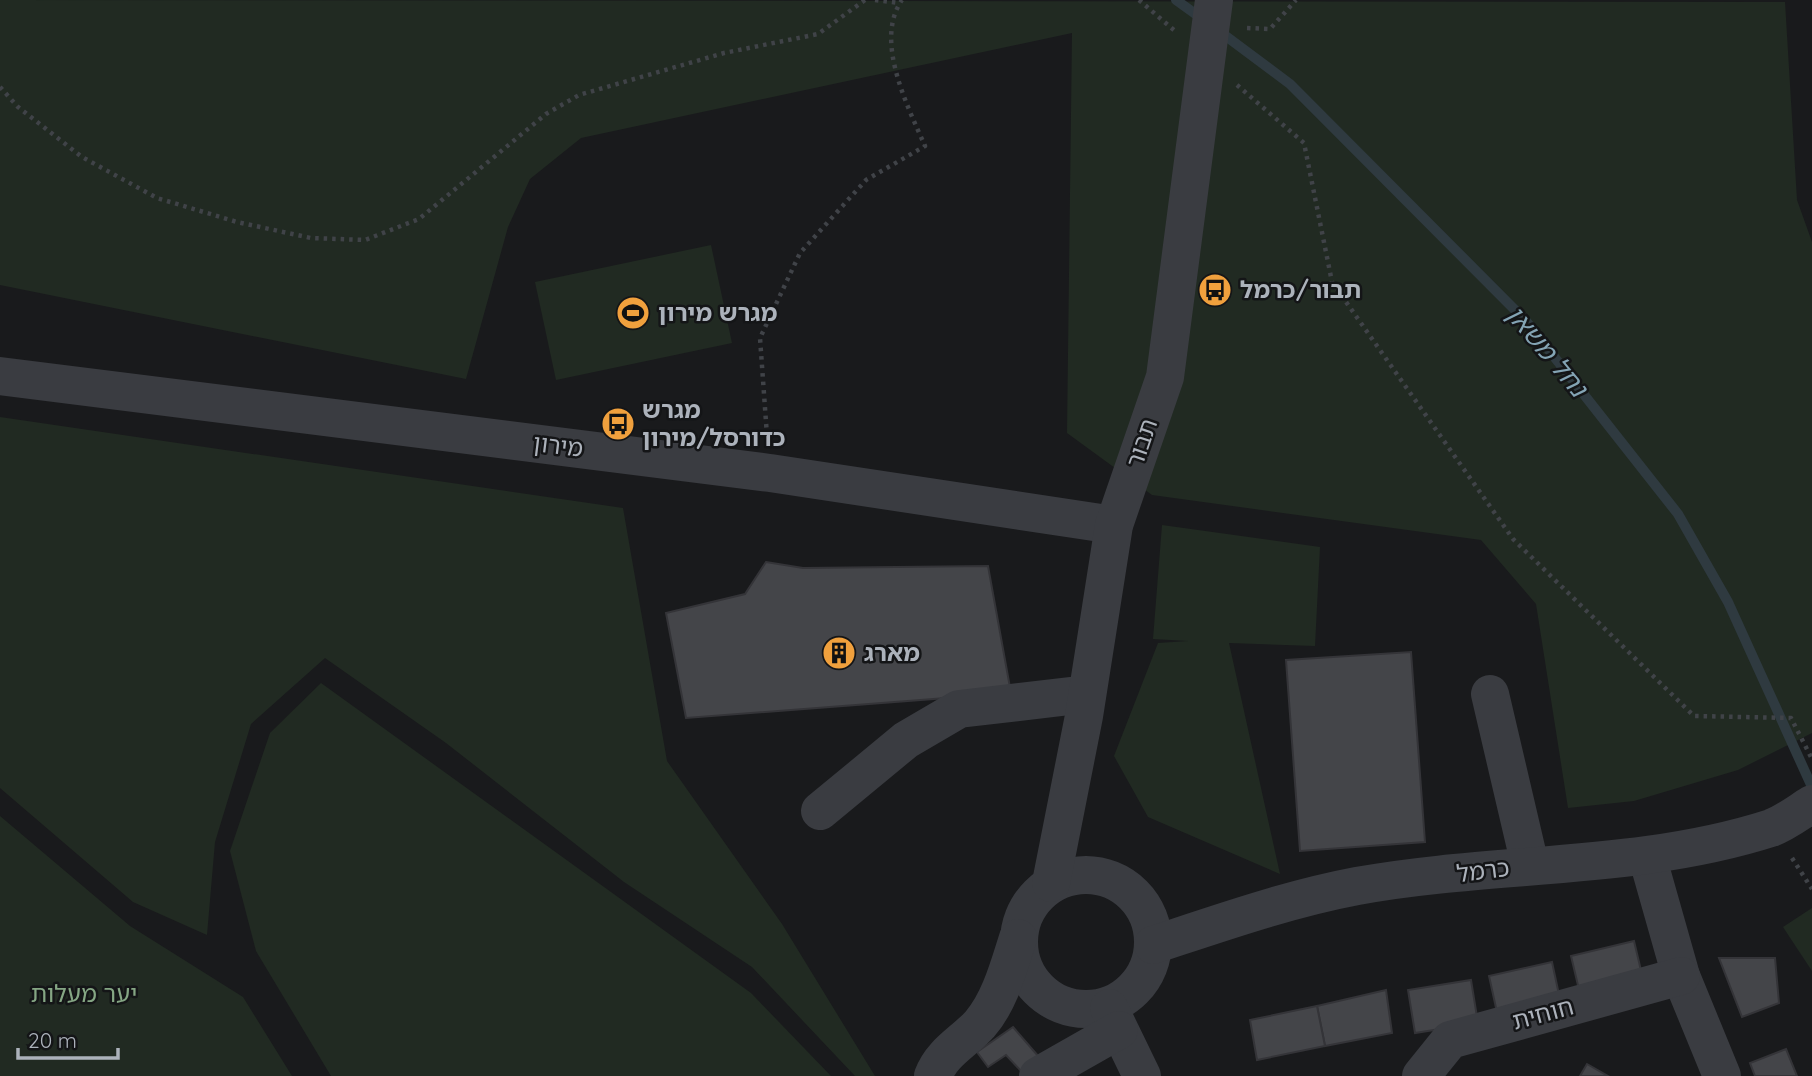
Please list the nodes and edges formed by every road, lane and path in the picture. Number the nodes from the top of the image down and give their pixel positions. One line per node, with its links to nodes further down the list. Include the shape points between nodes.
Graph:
1 (865, 0): 8 (path, via 818,34 723,53 579,95 546,114 419,219 365,240 312,238 157,198 82,157 18,107)
2 (875, 0): 5 (path)
3 (1139, 0): 6 (path)
4 (1296, 0): 6 (path, via 1270,29)
5 (900, 2): 10 (path, via 892,15 896,78 925,146 866,180 800,253 760,338)
6 (1202, 19): 11 (street, תבור, via 1165,377)
7 (1232, 80): 14 (path, via 1304,143 1332,282 1513,539 1695,716 1791,718)
8 (0, 87)
9 (0, 376): 10 (street, מירון)
10 (770, 473): 11 (street, מירון)
11 (1114, 525): 12 (street, תבור)
12 (1087, 694): 16 (street, via 959,709 906,740); 19 (street, תבור)
13 (1490, 694): 18 (street)
14 (1812, 759)
15 (1812, 804): 17 (street, כרמל, via 1773,827)
16 (820, 811)
17 (1647, 856): 18 (street, כרמל); 22 (street)
18 (1530, 865): 21 (street, כרמל, via 1357,886)
19 (1051, 883): 20 (street, via 1023,916); 21 (street, via 1091,874 1111,879 1143,905)
20 (1018, 938): 23 (street, via 1030,980 1045,996); 25 (street, via 1003,982)
21 (1153, 944): 24 (street, via 1150,964)
22 (1681, 976): 29 (street, חוחית, via 1450,1040); 30 (street)
23 (1064, 1006): 24 (street); 25 (street)
24 (1113, 1018): 27 (street); 28 (street)
25 (981, 1023): 26 (street, via 955,1045)
26 (933, 1076)
27 (1038, 1076)
28 (1142, 1076)
29 (1421, 1076)
30 (1722, 1076)

